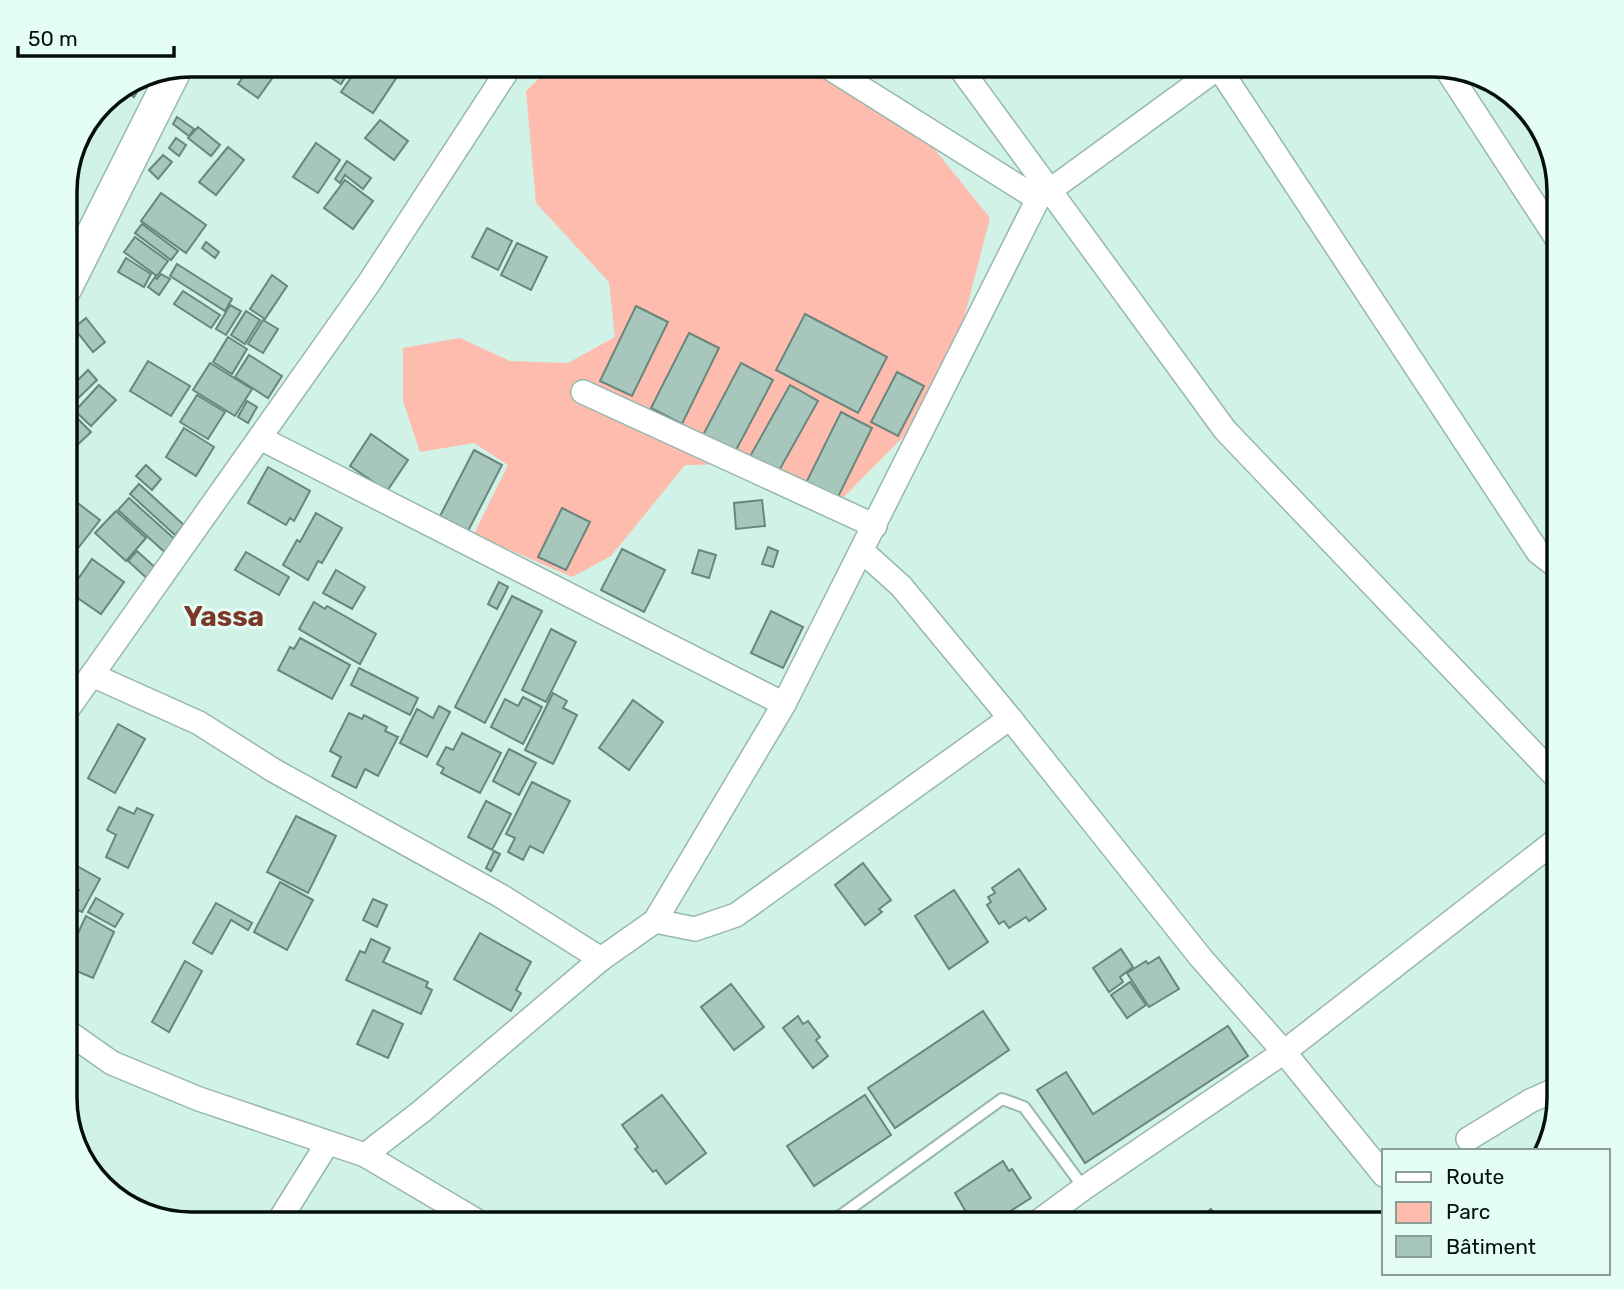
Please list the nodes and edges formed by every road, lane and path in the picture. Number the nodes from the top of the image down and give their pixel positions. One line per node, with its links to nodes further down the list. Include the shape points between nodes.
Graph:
1 (504, 77): 12 (street)
2 (845, 77): 8 (street)
3 (966, 77): 8 (street)
4 (1204, 77): 8 (street)
5 (1226, 77): 15 (street, via 1538,552)
6 (171, 79): 10 (main road)
7 (1453, 79): 9 (street)
8 (1044, 194): 13 (street); 20 (street, via 1225,430)
9 (1547, 224)
10 (77, 265)
11 (583, 392): 13 (street)
12 (260, 438): 16 (street); 18 (street)
13 (875, 526): 14 (street)
14 (862, 551): 18 (street); 19 (street, via 901,586)
15 (1547, 559)
16 (92, 675): 17 (street); 23 (street, via 198,723 273,771 501,896)
17 (77, 696)
18 (784, 704): 22 (street)
19 (1010, 718): 22 (street, via 736,915 695,929); 25 (street, via 1201,958)
20 (1547, 767)
21 (1547, 847): 25 (street)
22 (655, 921): 23 (street)
23 (601, 959): 29 (street)
24 (77, 1038): 28 (street, via 112,1063)
25 (1284, 1052): 30 (street); 31 (street)
26 (1547, 1093): 27 (street)
27 (1468, 1139)
28 (327, 1144): 29 (street); 32 (street)
29 (365, 1155): 33 (street)
30 (1382, 1173)
31 (1084, 1188): 34 (lane, via 1024,1107 1002,1099); 35 (street)
32 (284, 1212)
33 (462, 1212)
34 (845, 1212)
35 (1054, 1212)

